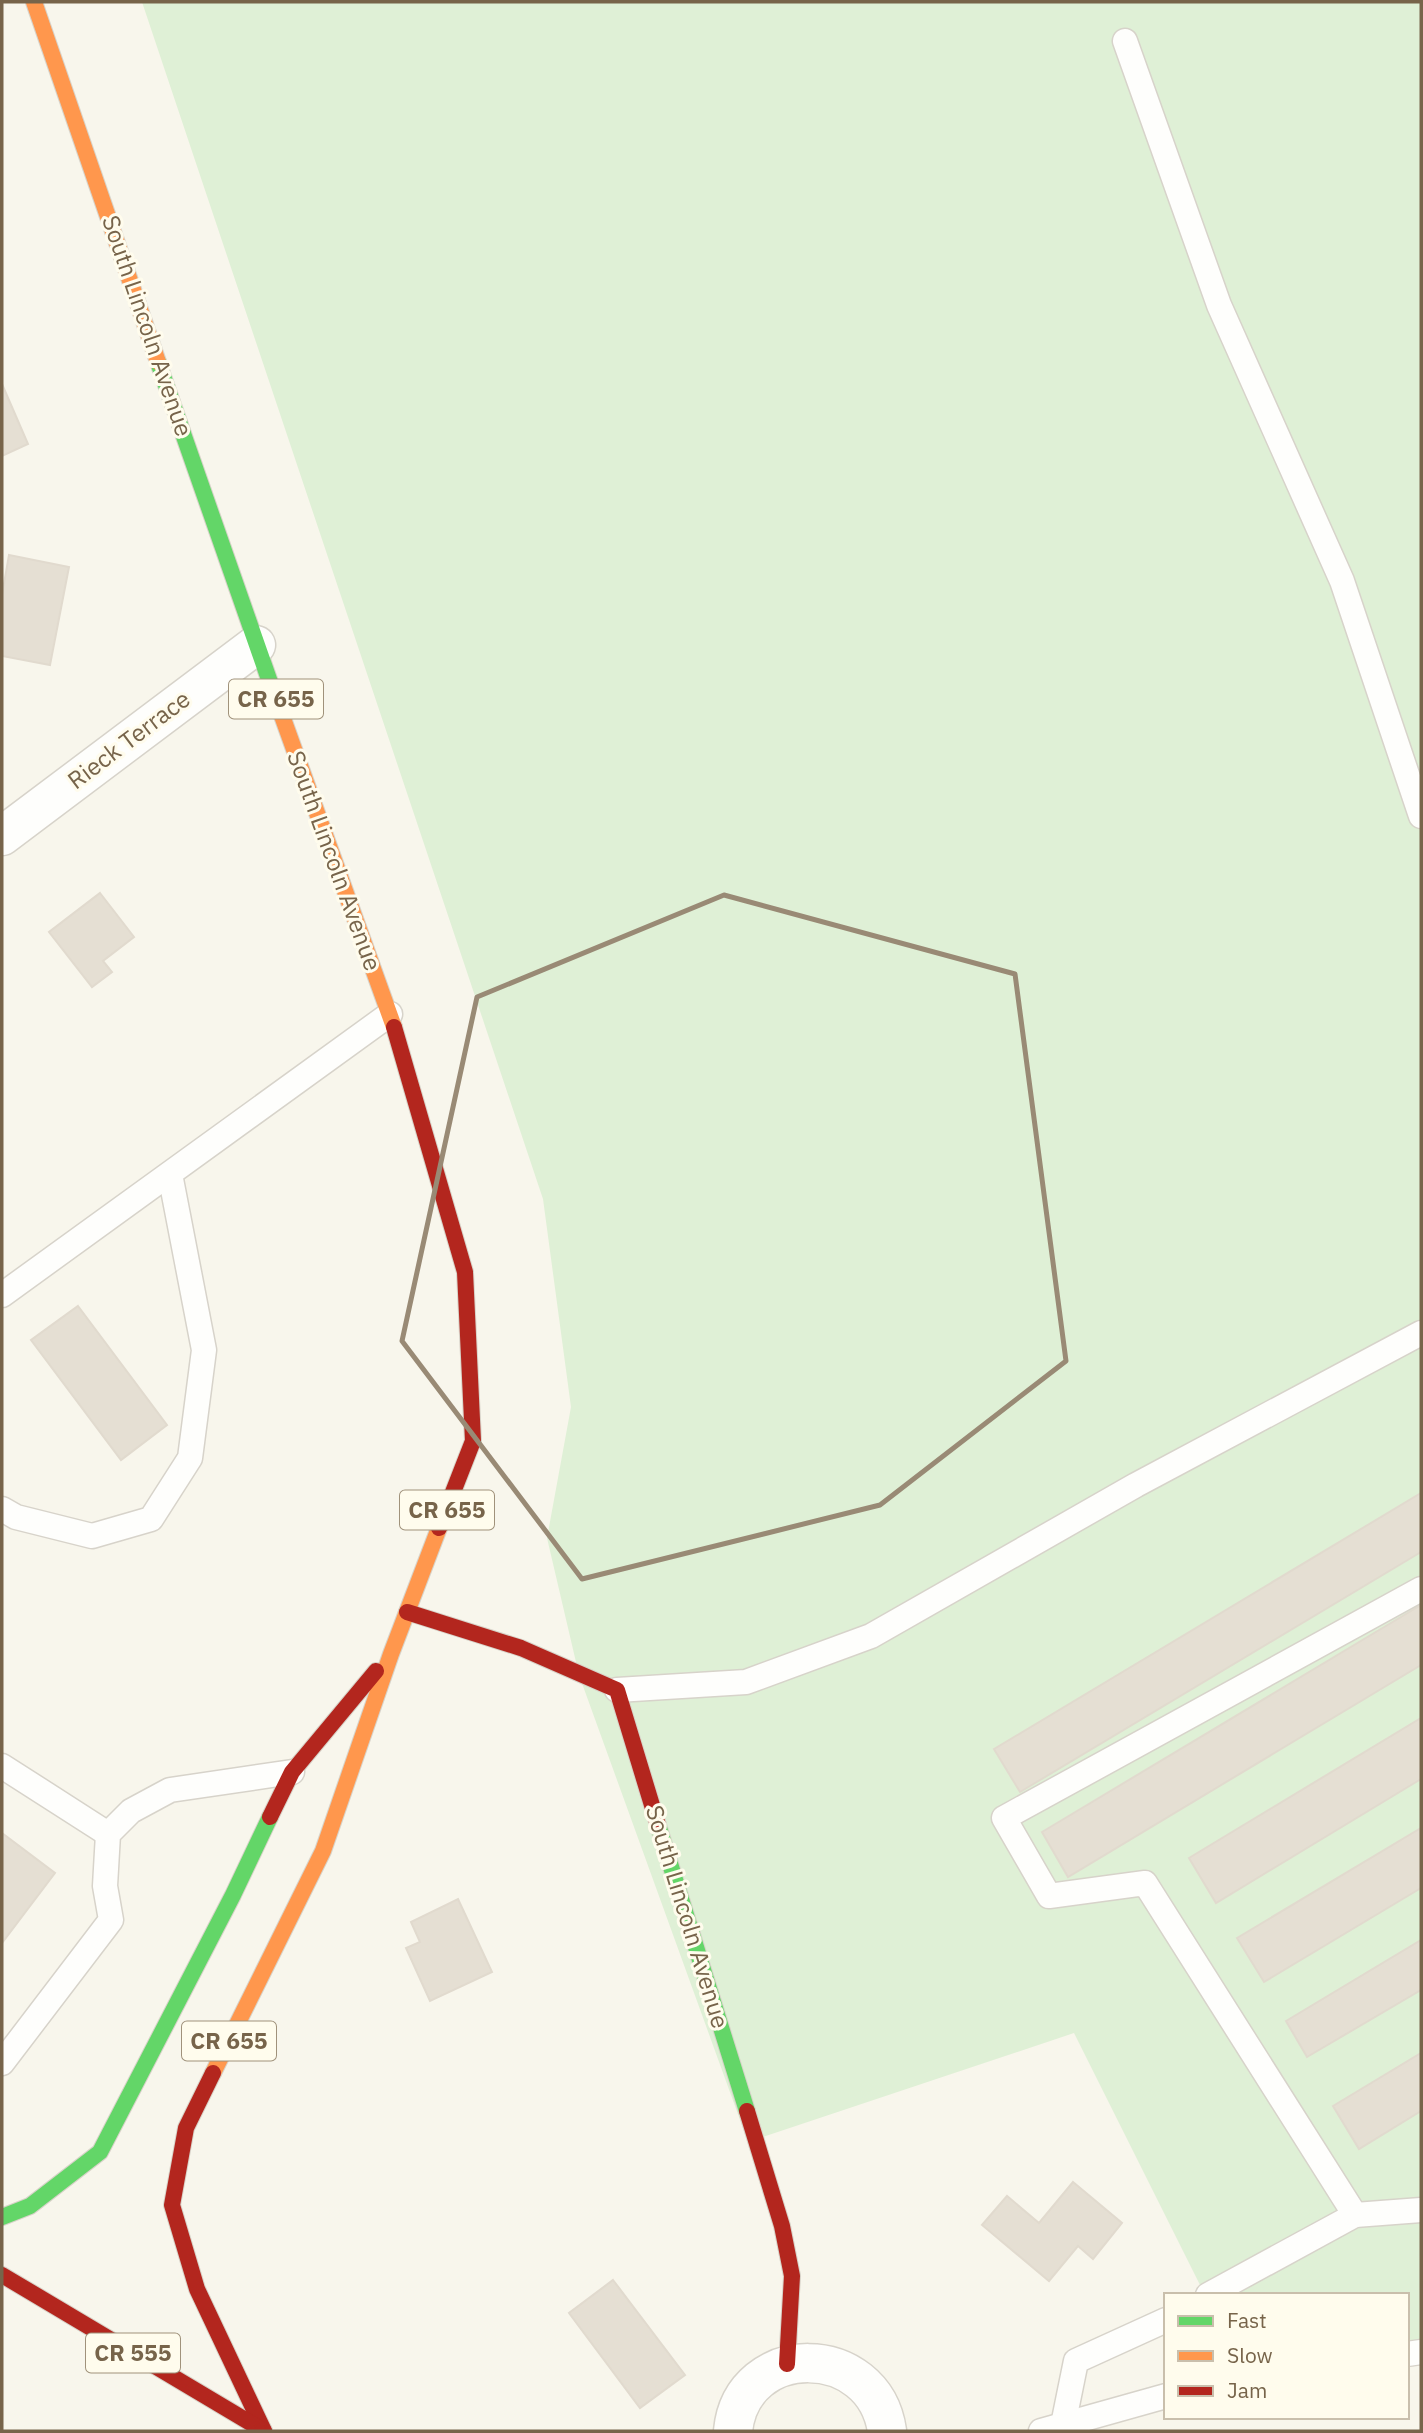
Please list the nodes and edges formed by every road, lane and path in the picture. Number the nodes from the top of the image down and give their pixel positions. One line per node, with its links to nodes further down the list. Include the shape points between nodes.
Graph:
1 (34, 2): 3 (main road, South Lincoln Avenue / CR 655)
2 (1125, 41): 4 (lane, via 1219,305 1342,581)
3 (256, 645): 5 (street, Rieck Terrace); 6 (main road, South Lincoln Avenue / CR 655)
4 (1421, 816)
5 (2, 836)
6 (390, 1014): 7 (lane); 12 (main road, South Lincoln Avenue / CR 655, via 465,1272 473,1441)
7 (170, 1174): 8 (lane); 10 (lane, via 204,1350 190,1458 151,1519 92,1536 16,1517)
8 (2, 1296)
9 (1421, 1333): 14 (lane, via 1136,1485 871,1636 746,1682)
10 (2, 1509)
11 (1421, 1589): 20 (lane, via 1004,1818 1049,1896 1144,1884)
12 (408, 1612): 13 (main road, South Lincoln Avenue / CR 655); 14 (main road, via 508,1644)
13 (391, 1654): 16 (main road, South Lincoln Avenue / CR 655); 28 (main road, South Lincoln Avenue / CR 655, via 323,1851 186,2128 172,2204 197,2289)
14 (617, 1690): 25 (main road, South Lincoln Avenue, via 782,2226 792,2276)
15 (2, 1766): 17 (lane)
16 (292, 1772): 17 (lane, via 170,1790 131,1811); 21 (main road, South Lincoln Avenue / CR 655, via 100,2152 30,2206)
17 (108, 1834): 18 (lane, via 105,1886 111,1920)
18 (2, 2063)
19 (1421, 2210): 20 (lane)
20 (1355, 2215): 23 (lane)
21 (2, 2217)
22 (2, 2275): 28 (main road, CR 555)
23 (1212, 2293)
24 (1164, 2321): 27 (lane, via 1076,2361)
25 (788, 2364): 29 (street, via 747,2393 734,2417); 30 (street, via 825,2363 851,2373 872,2391)
26 (1164, 2397): 27 (lane)
27 (1052, 2428)
28 (264, 2431)
29 (733, 2431)
30 (887, 2431)

